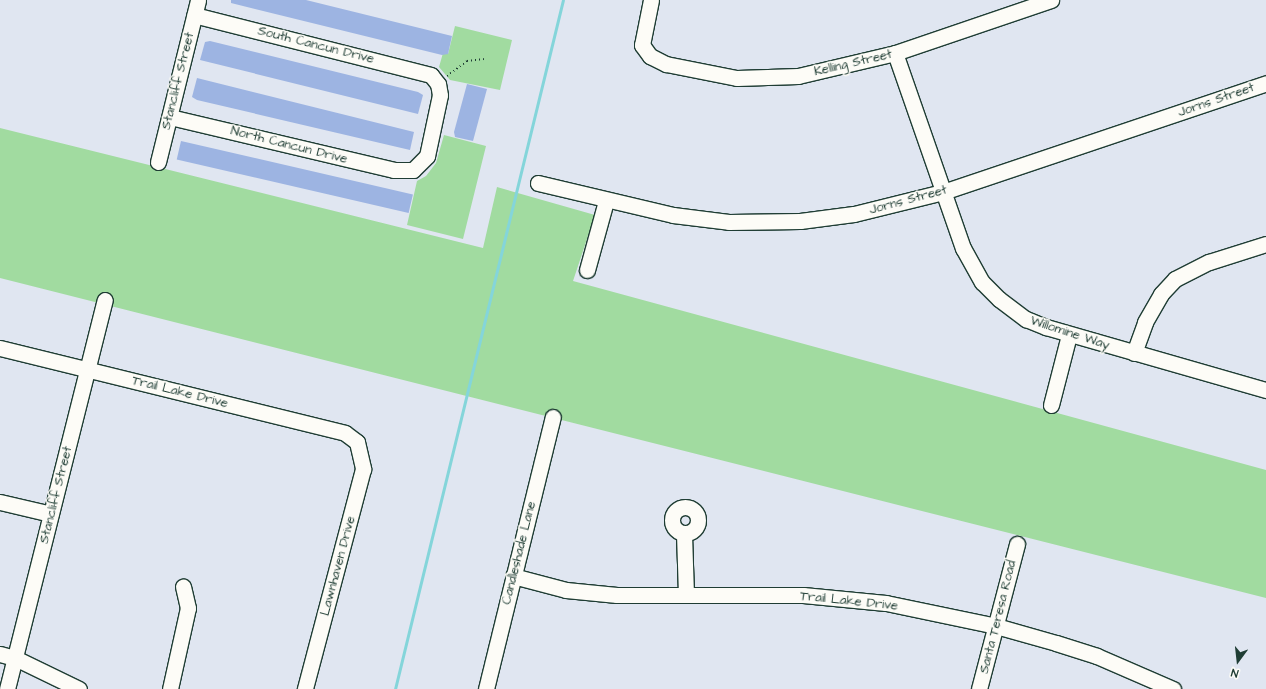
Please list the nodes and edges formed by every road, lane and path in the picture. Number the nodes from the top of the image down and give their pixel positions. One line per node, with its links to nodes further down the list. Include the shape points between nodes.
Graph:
1 (198, 0): 4 (street, Stancliff Street)
2 (651, 0): 5 (street, Kelling Street, via 642,44 650,56 666,64 737,78 798,76)
3 (1051, 0): 5 (street, Kelling Street)
4 (194, 16): 7 (street, South Cancun Drive); 9 (street, Stancliff Street)
5 (895, 53): 12 (street, Willomine Way)
6 (484, 59): 7 (path, via 467,61)
7 (441, 77): 9 (street, North Cancun Drive, via 440,100 427,156 421,165 408,171)
8 (1266, 83): 12 (street, Jorns Street)
9 (170, 117): 10 (street, Stancliff Street)
10 (158, 162)
11 (538, 183): 13 (street, Jorns Street)
12 (943, 192): 13 (street, Jorns Street, via 854,214 800,221 729,222 673,215); 17 (street, Willomine Way, via 963,248 982,282 1011,310)
13 (606, 201): 15 (street)
14 (1266, 244): 19 (street, via 1209,262 1175,279 1161,294 1145,322)
15 (587, 270)
16 (105, 300): 20 (street, Stancliff Street)
17 (1069, 335): 19 (street, Willomine Way); 22 (street)
18 (0, 348): 20 (street, Trail Lake Drive)
19 (1134, 353): 21 (street, Willomine Way)
20 (88, 369): 24 (street, Trail Lake Drive, via 345,433); 26 (street, Stancliff Street)
21 (1266, 390)
22 (1051, 405)
23 (553, 417): 29 (street, Candleshade Lane)
24 (357, 442): 38 (street, Lawnhaven Drive, via 363,469)
25 (0, 502): 26 (street)
26 (51, 514): 34 (street, Stancliff Street)
27 (684, 534): 31 (street)
28 (1017, 544): 32 (street, Santa Teresa Road)
29 (514, 576): 31 (street, Trail Lake Drive, via 566,590 617,595); 39 (street, Candleshade Lane)
30 (183, 587): 37 (street, via 188,608)
31 (686, 595): 32 (street, Trail Lake Drive, via 803,595 886,603)
32 (996, 626): 40 (street, Santa Teresa Road); 41 (street, Trail Lake Drive, via 1097,656)
33 (0, 654): 34 (street)
34 (15, 658): 35 (street, Stancliff Street); 36 (street)
35 (7, 689)
36 (79, 689)
37 (170, 689)
38 (305, 689)
39 (486, 689)
40 (980, 689)
41 (1172, 689)

